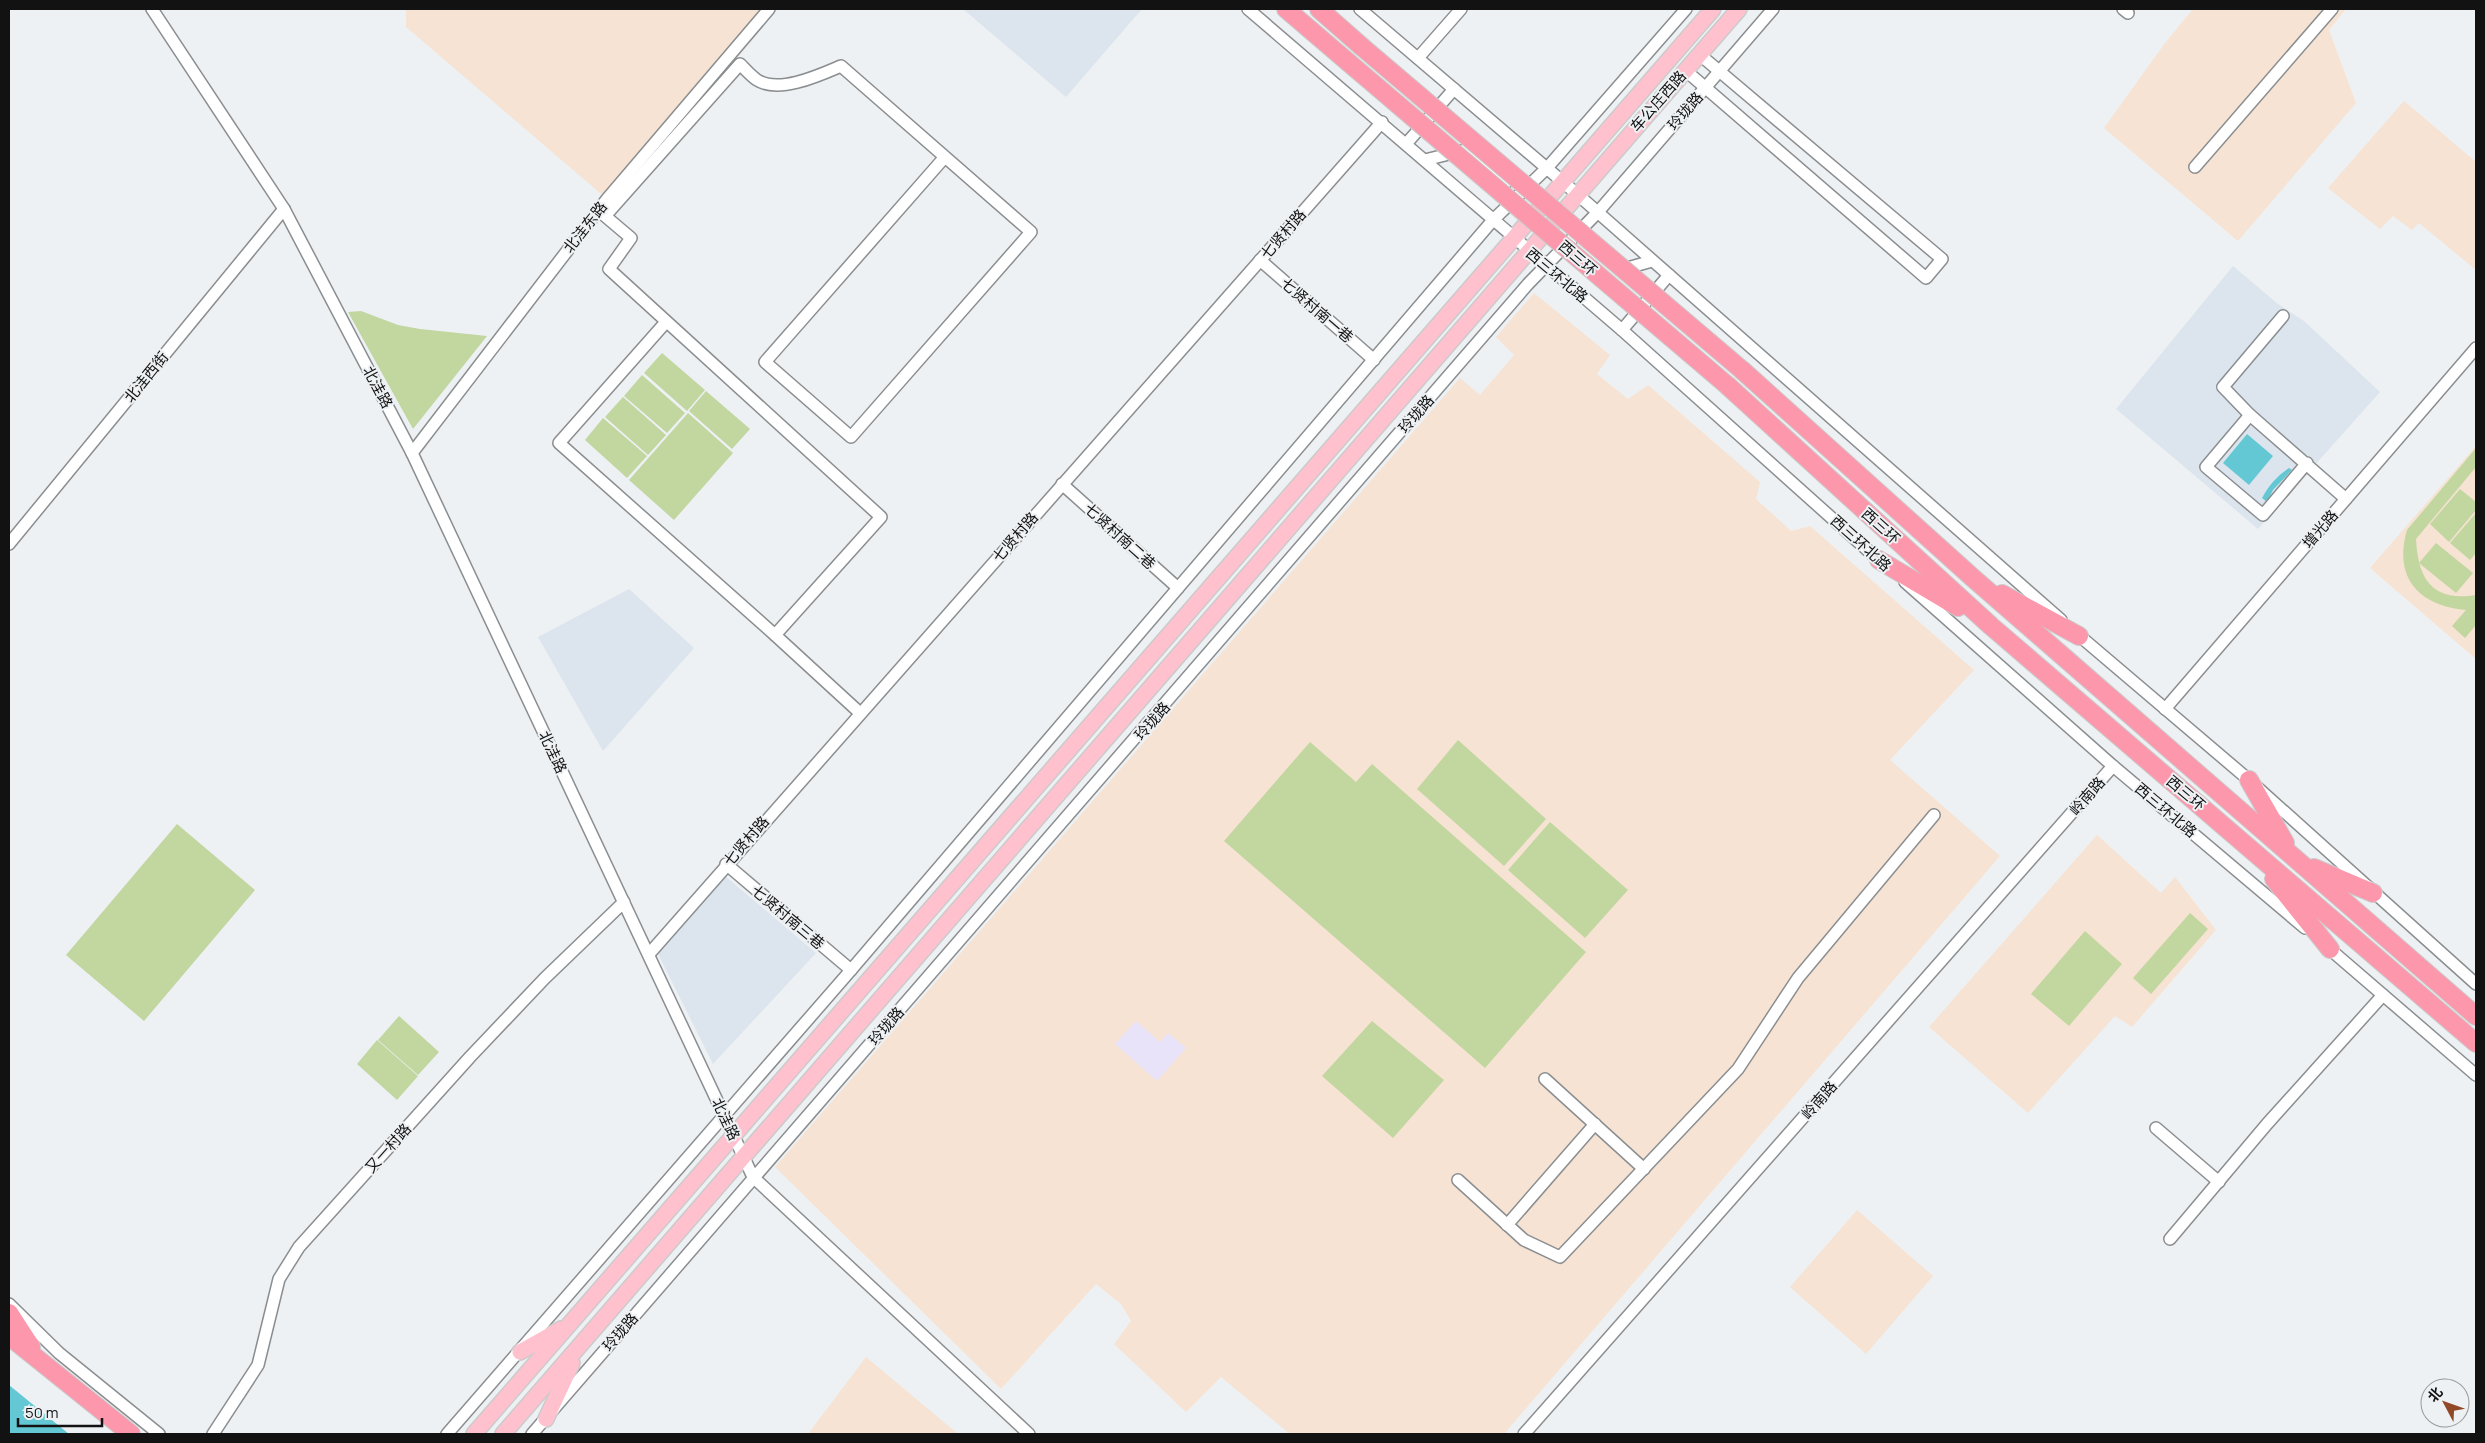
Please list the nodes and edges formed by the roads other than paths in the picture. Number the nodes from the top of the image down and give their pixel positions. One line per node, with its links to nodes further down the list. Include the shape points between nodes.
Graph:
1 (152, 9): 30 (street, 北洼路)
2 (769, 9): 47 (street, 北洼东路, via 607,199)
3 (1248, 9): 20 (street, 西三环北路)
4 (1286, 9): 55 (highway, 西三环, bridge, via 1728,386)
5 (1320, 9): 19 (highway, 西三环, bridge)
6 (1360, 9): 14 (street)
7 (1460, 9): 14 (street)
8 (1686, 9): 25 (street)
9 (1713, 9): 26 (main road, 车公庄西路)
10 (1739, 9): 13 (main road, 车公庄西路)
11 (1772, 9): 16 (street, 玲珑路)
12 (2332, 9): 24 (street)
13 (1699, 54): 15 (main road, 车公庄西路); 16 (street)
14 (1418, 58): 18 (street)
15 (1685, 70): 17 (street); 28 (main road, 车公庄西路)
16 (1719, 71): 17 (street, 玲珑路); 17 (street, via 1942,259 1926,278)
17 (1705, 87): 31 (street, 玲珑路)
18 (1454, 89): 19 (street); 25 (street)
19 (1436, 109): 21 (street); 53 (highway, 西三环, bridge, via 1742,370)
20 (1382, 122): 21 (street, 西三环北路); 37 (street, 七贤村路)
21 (1406, 144): 23 (street, 西三环北路)
22 (944, 158): 22 (street, via 1031,232 852,437 765,362); 42 (street, via 841,66 809,80 774,84 758,81 740,64 605,216 631,238 609,269)
23 (1425, 160): 27 (street, via 1469,150); 32 (street, 西三环北路)
24 (2195, 167)
25 (1547, 168): 26 (street); 27 (street)
26 (1562, 181): 28 (street); 29 (main road, 车公庄西路)
27 (1521, 193): 29 (street); 32 (street)
28 (1577, 194): 31 (street); 33 (main road, 车公庄西路)
29 (1538, 208): 33 (street); 34 (main road, 车公庄西路)
30 (284, 209): 47 (street, 北洼路); 51 (street, 北洼西街)
31 (1598, 212): 35 (street, 玲珑路); 38 (street)
32 (1493, 220): 34 (street, 西三环北路); 45 (street)
33 (1554, 221): 35 (street); 36 (main road, 玲珑路)
34 (1513, 237): 36 (street, 西三环北路); 80 (main road)
35 (1576, 239): 38 (street, via 1614,271); 39 (street, 玲珑路)
36 (1528, 251): 39 (street, 西三环北路); 81 (main road, 玲珑路)
37 (1260, 260): 45 (street, 七贤村南一巷); 49 (street, 七贤村路)
38 (1652, 261): 40 (street)
39 (1548, 268): 43 (street, 西三环北路); 83 (street, 玲珑路)
40 (1669, 275): 43 (street); 57 (street)
41 (2283, 316): 46 (street, via 2223,387)
42 (666, 322): 56 (street, via 881,517); 56 (street, via 559,443)
43 (1622, 330): 52 (street, 西三环北路)
44 (2476, 348): 50 (street, 增光路)
45 (1374, 360): 54 (street)
46 (2250, 415): 48 (street); 48 (street, via 2206,467 2263,515)
47 (412, 453): 67 (street, 北洼路)
48 (2307, 463): 50 (street)
49 (1062, 484): 54 (street, 七贤村南二巷); 59 (street, 七贤村路)
50 (2346, 499): 58 (street, 增光路)
51 (9, 544)
52 (1879, 560): 55 (highway); 60 (street, 西三环北路)
53 (1973, 578): 57 (highway); 64 (highway, 西三环)
54 (1178, 588): 70 (street)
55 (1991, 626): 63 (highway, 西三环)
56 (775, 635): 59 (street)
57 (2079, 636): 58 (street)
58 (2165, 709): 61 (street)
59 (860, 713): 65 (street, 七贤村路)
60 (2113, 766): 68 (street, 西三环北路); 103 (street, 岭南路)
61 (2249, 780): 64 (highway); 66 (street)
62 (1934, 815): 82 (street, via 1798,978 1738,1069)
63 (2246, 843): 68 (highway); 74 (highway, 西三环)
64 (2296, 859): 66 (highway); 73 (highway, 西三环)
65 (726, 864): 69 (street, 七贤村路); 70 (street, 七贤村南三巷)
66 (2373, 893): 71 (street)
67 (624, 902): 69 (street, 北洼路); 97 (street, 又一村路, via 470,1057 299,1247 278,1279 258,1365)
68 (2330, 949): 72 (street, 西三环北路)
69 (649, 954): 77 (street, 北洼路)
70 (851, 970): 77 (street)
71 (2476, 984)
72 (2383, 995): 75 (street, 西三环北路); 85 (street)
73 (2476, 1016)
74 (2476, 1043)
75 (2476, 1075)
76 (1545, 1079): 78 (street)
77 (724, 1116): 80 (street, 北洼路); 92 (street)
78 (1595, 1124): 82 (street); 86 (street)
79 (2156, 1128): 85 (street)
80 (734, 1136): 81 (street, 北洼路); 89 (main road)
81 (743, 1155): 83 (street, 北洼路); 91 (main road, 玲珑路)
82 (1644, 1169): 86 (street, via 1560,1257 1524,1240)
83 (753, 1177): 94 (street, 玲珑路); 102 (street, 北洼路)
84 (1458, 1180): 86 (street)
85 (2219, 1182): 87 (street)
86 (1507, 1225)
87 (2170, 1239)
88 (12, 1309): 93 (highway); 96 (street)
89 (571, 1323): 92 (main road); 99 (main road)
90 (9, 1336): 93 (highway)
91 (579, 1347): 94 (main road); 100 (main road, 玲珑路)
92 (520, 1352): 98 (street)
93 (41, 1362): 95 (highway)
94 (546, 1418): 101 (street, 玲珑路)
95 (131, 1434)
96 (159, 1434)
97 (213, 1434)
98 (447, 1434)
99 (474, 1434)
100 (503, 1434)
101 (532, 1434)
102 (1029, 1434)
103 (1524, 1434)

